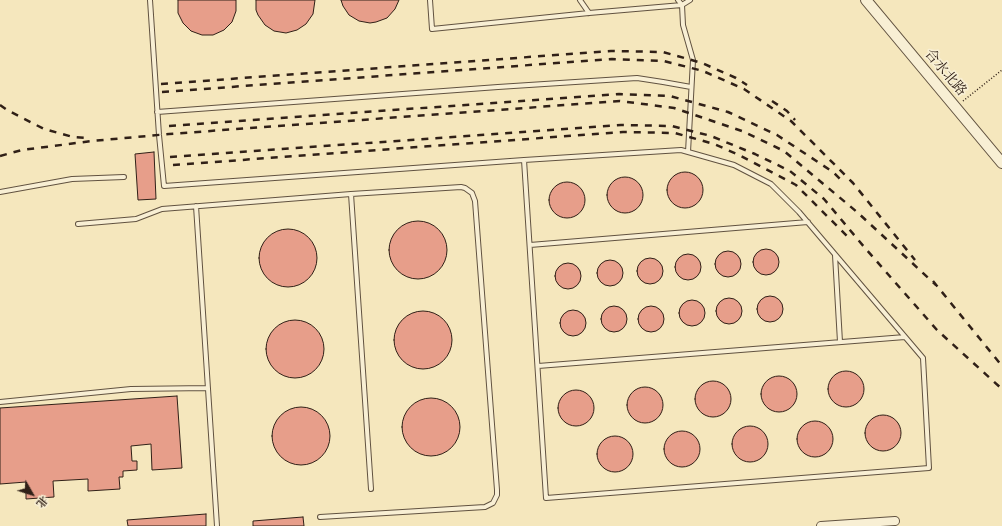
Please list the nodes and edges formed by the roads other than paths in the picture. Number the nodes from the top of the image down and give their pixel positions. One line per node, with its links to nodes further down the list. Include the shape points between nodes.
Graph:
1 (150, 0): 10 (lane)
2 (430, 0): 8 (lane, via 432,29)
3 (580, 0): 8 (lane)
4 (678, 0): 7 (lane)
5 (690, 0): 7 (lane)
6 (866, 0): 13 (street, 合水北路)
7 (682, 5): 8 (lane); 9 (lane, via 683,25 693,60)
8 (589, 13)
9 (691, 87): 10 (lane, via 637,78); 11 (lane)
10 (158, 112): 12 (lane, via 164,186)
11 (688, 152): 12 (lane, via 681,150); 18 (lane, via 734,165 771,184)
12 (524, 160): 20 (lane)
13 (1002, 163)
14 (124, 177): 15 (lane, via 72,179)
15 (0, 192)
16 (351, 194): 17 (lane); 27 (lane); 28 (lane, via 461,187 469,190 474,197 497,495 493,503 484,507)
17 (196, 206): 19 (lane, via 162,209 136,219); 25 (lane)
18 (808, 222): 20 (lane); 21 (lane)
19 (78, 224)
20 (530, 245): 24 (lane)
21 (835, 254): 22 (lane); 23 (lane)
22 (905, 337): 23 (lane); 24 (lane, via 923,358 929,468 546,498)
23 (840, 342): 24 (lane)
24 (538, 366)
25 (208, 388): 26 (lane, via 131,389); 30 (lane)
26 (0, 402)
27 (371, 489)
28 (320, 517)
29 (895, 520): 31 (street)
30 (217, 526)
31 (821, 526)

